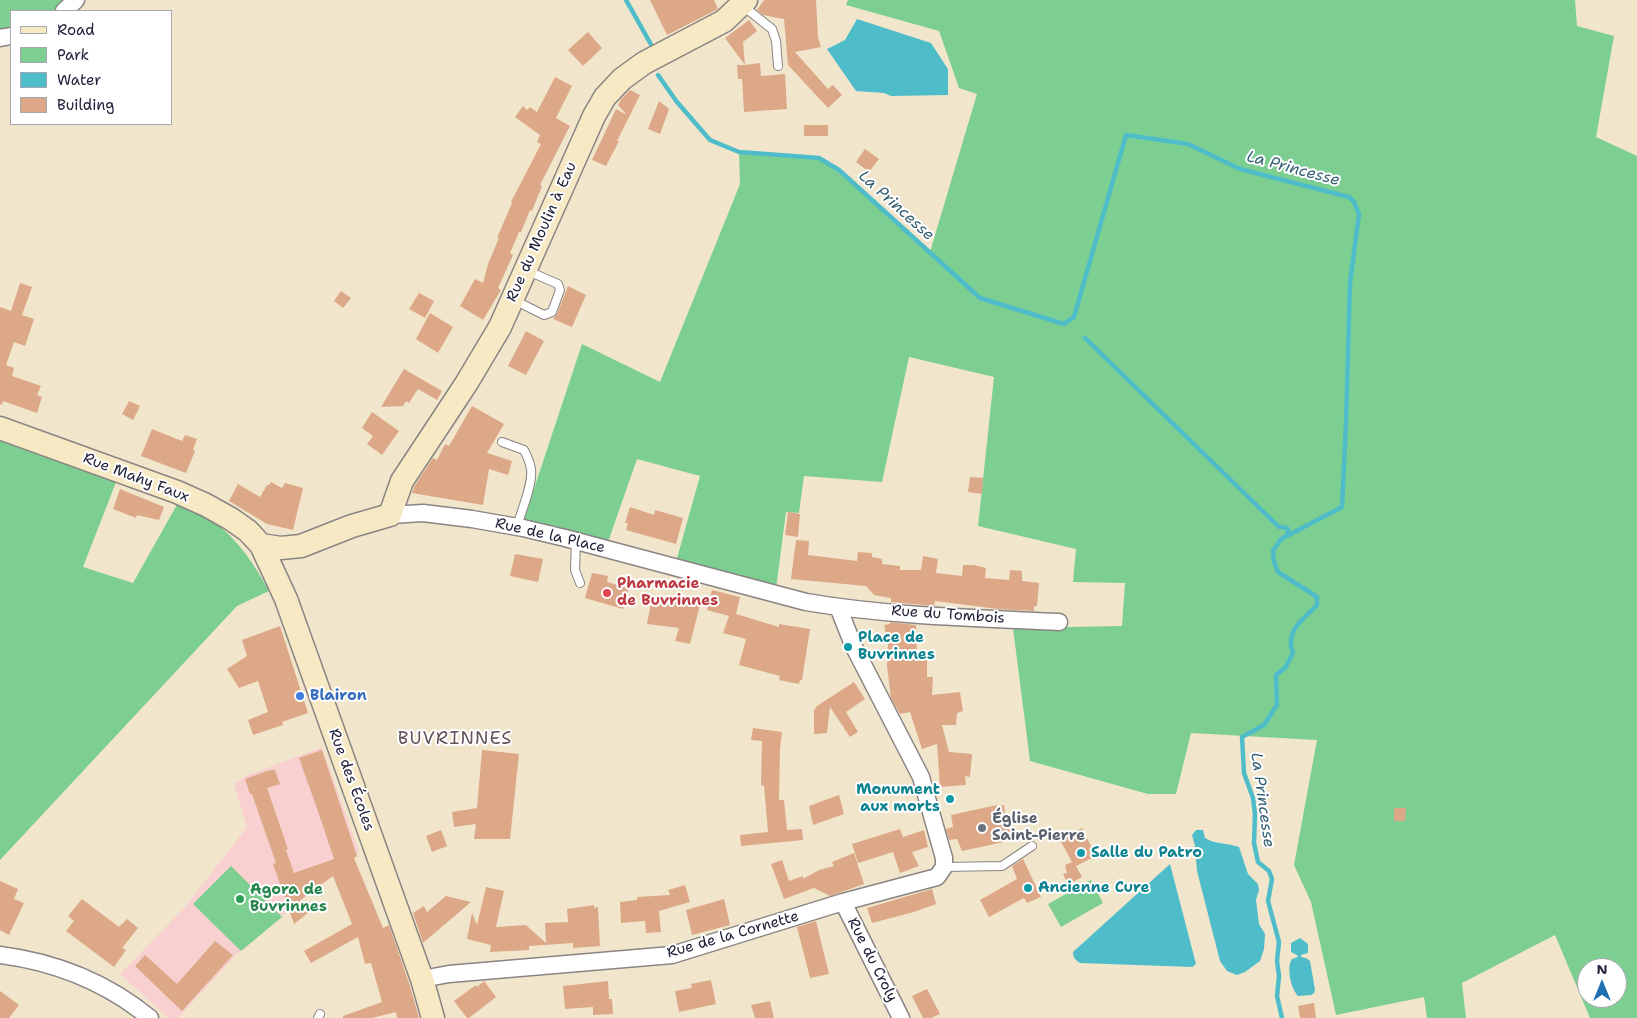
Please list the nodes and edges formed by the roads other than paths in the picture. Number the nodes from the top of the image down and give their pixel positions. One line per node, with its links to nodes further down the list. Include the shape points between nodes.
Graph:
1 (76, 0): 3 (street)
2 (744, 3): 4 (lane, via 772,29); 5 (street, Rue du Moulin à Eau, via 724,21 644,63 605,97)
3 (65, 10)
4 (778, 66)
5 (526, 270): 6 (street, Rue du Moulin à Eau); 6 (lane, via 558,284 560,290 552,312 544,314)
6 (512, 299): 9 (street, Rue du Moulin à Eau, via 500,327 466,384 402,481)
7 (0, 428): 12 (street, Rue Mahy Faux, via 177,492 231,519)
8 (502, 442): 10 (lane, via 524,450 531,471)
9 (390, 515): 10 (street, Rue de la Place, via 423,513); 12 (street, Rue de la Place, via 301,546)
10 (517, 527): 11 (street, Rue de la Place)
11 (576, 541): 13 (lane, via 575,570); 14 (street, Rue de la Place, via 806,602)
12 (261, 545): 20 (street, Rue des Écoles, via 286,599)
13 (580, 583)
14 (838, 607): 15 (street, Rue du Tombois); 17 (street, via 854,647 921,777)
15 (1059, 622)
16 (1032, 846): 17 (lane, via 1002,866)
17 (944, 867): 18 (street, Rue de la Cornette, via 937,876)
18 (843, 902): 20 (street, Rue de la Cornette, via 672,955); 23 (street, Rue du Croly)
19 (0, 955): 21 (street, via 68,971 131,1002)
20 (422, 979): 22 (street, Rue des Écoles)
21 (150, 1018)
22 (433, 1018)
23 (901, 1018)

